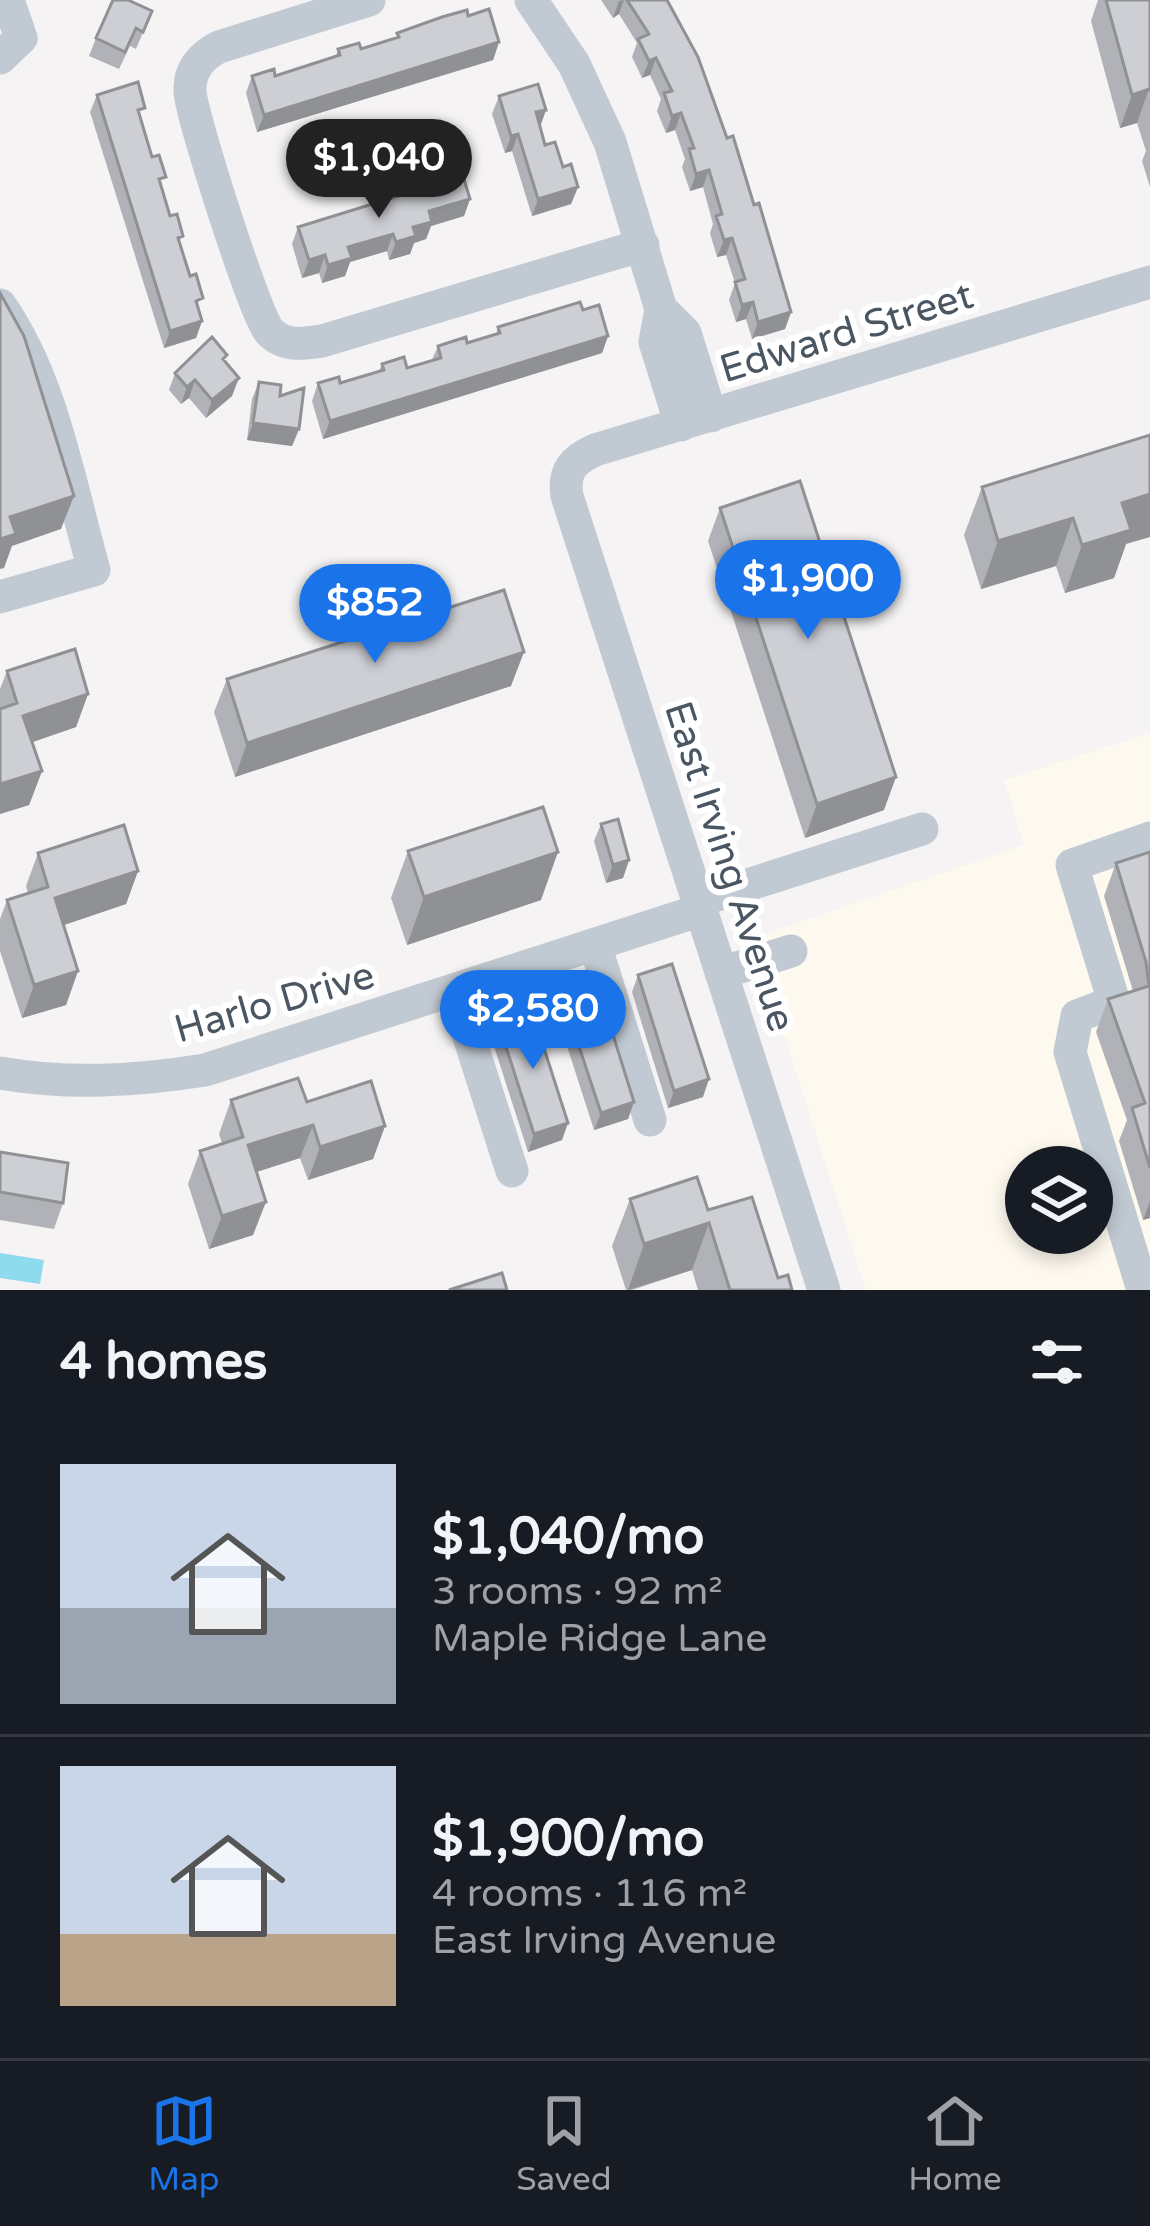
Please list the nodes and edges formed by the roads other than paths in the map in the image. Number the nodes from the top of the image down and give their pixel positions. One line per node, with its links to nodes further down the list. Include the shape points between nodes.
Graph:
1 (8, 0): 4 (street, via 21,38)
2 (369, 0): 5 (street, via 234,41 207,53 192,75 194,107 268,331 286,343 322,341)
3 (531, 0): 5 (street, via 593,103)
4 (0, 58)
5 (643, 245): 8 (street, via 661,309 686,333)
6 (1150, 283): 8 (street, Edward Street)
7 (0, 304): 10 (street, via 48,406 94,570)
8 (696, 420): 9 (street, Edward Street, via 595,450)
9 (570, 466): 13 (street, East Irving Avenue, via 567,496)
10 (0, 598)
11 (922, 830): 13 (street, Harlo Drive)
12 (1150, 838): 22 (street, via 1072,865 1114,1002 1077,1016 1070,1052)
13 (700, 906): 14 (street, Harlo Drive); 16 (street, East Irving Avenue)
14 (596, 945): 17 (street, Harlo Drive); 19 (street)
15 (791, 951): 16 (street)
16 (722, 973): 21 (street, East Irving Avenue)
17 (454, 990): 18 (street, Harlo Drive, via 205,1070 96,1081); 20 (street)
18 (0, 1073)
19 (650, 1120)
20 (512, 1171)
21 (824, 1290)
22 (1143, 1290)

